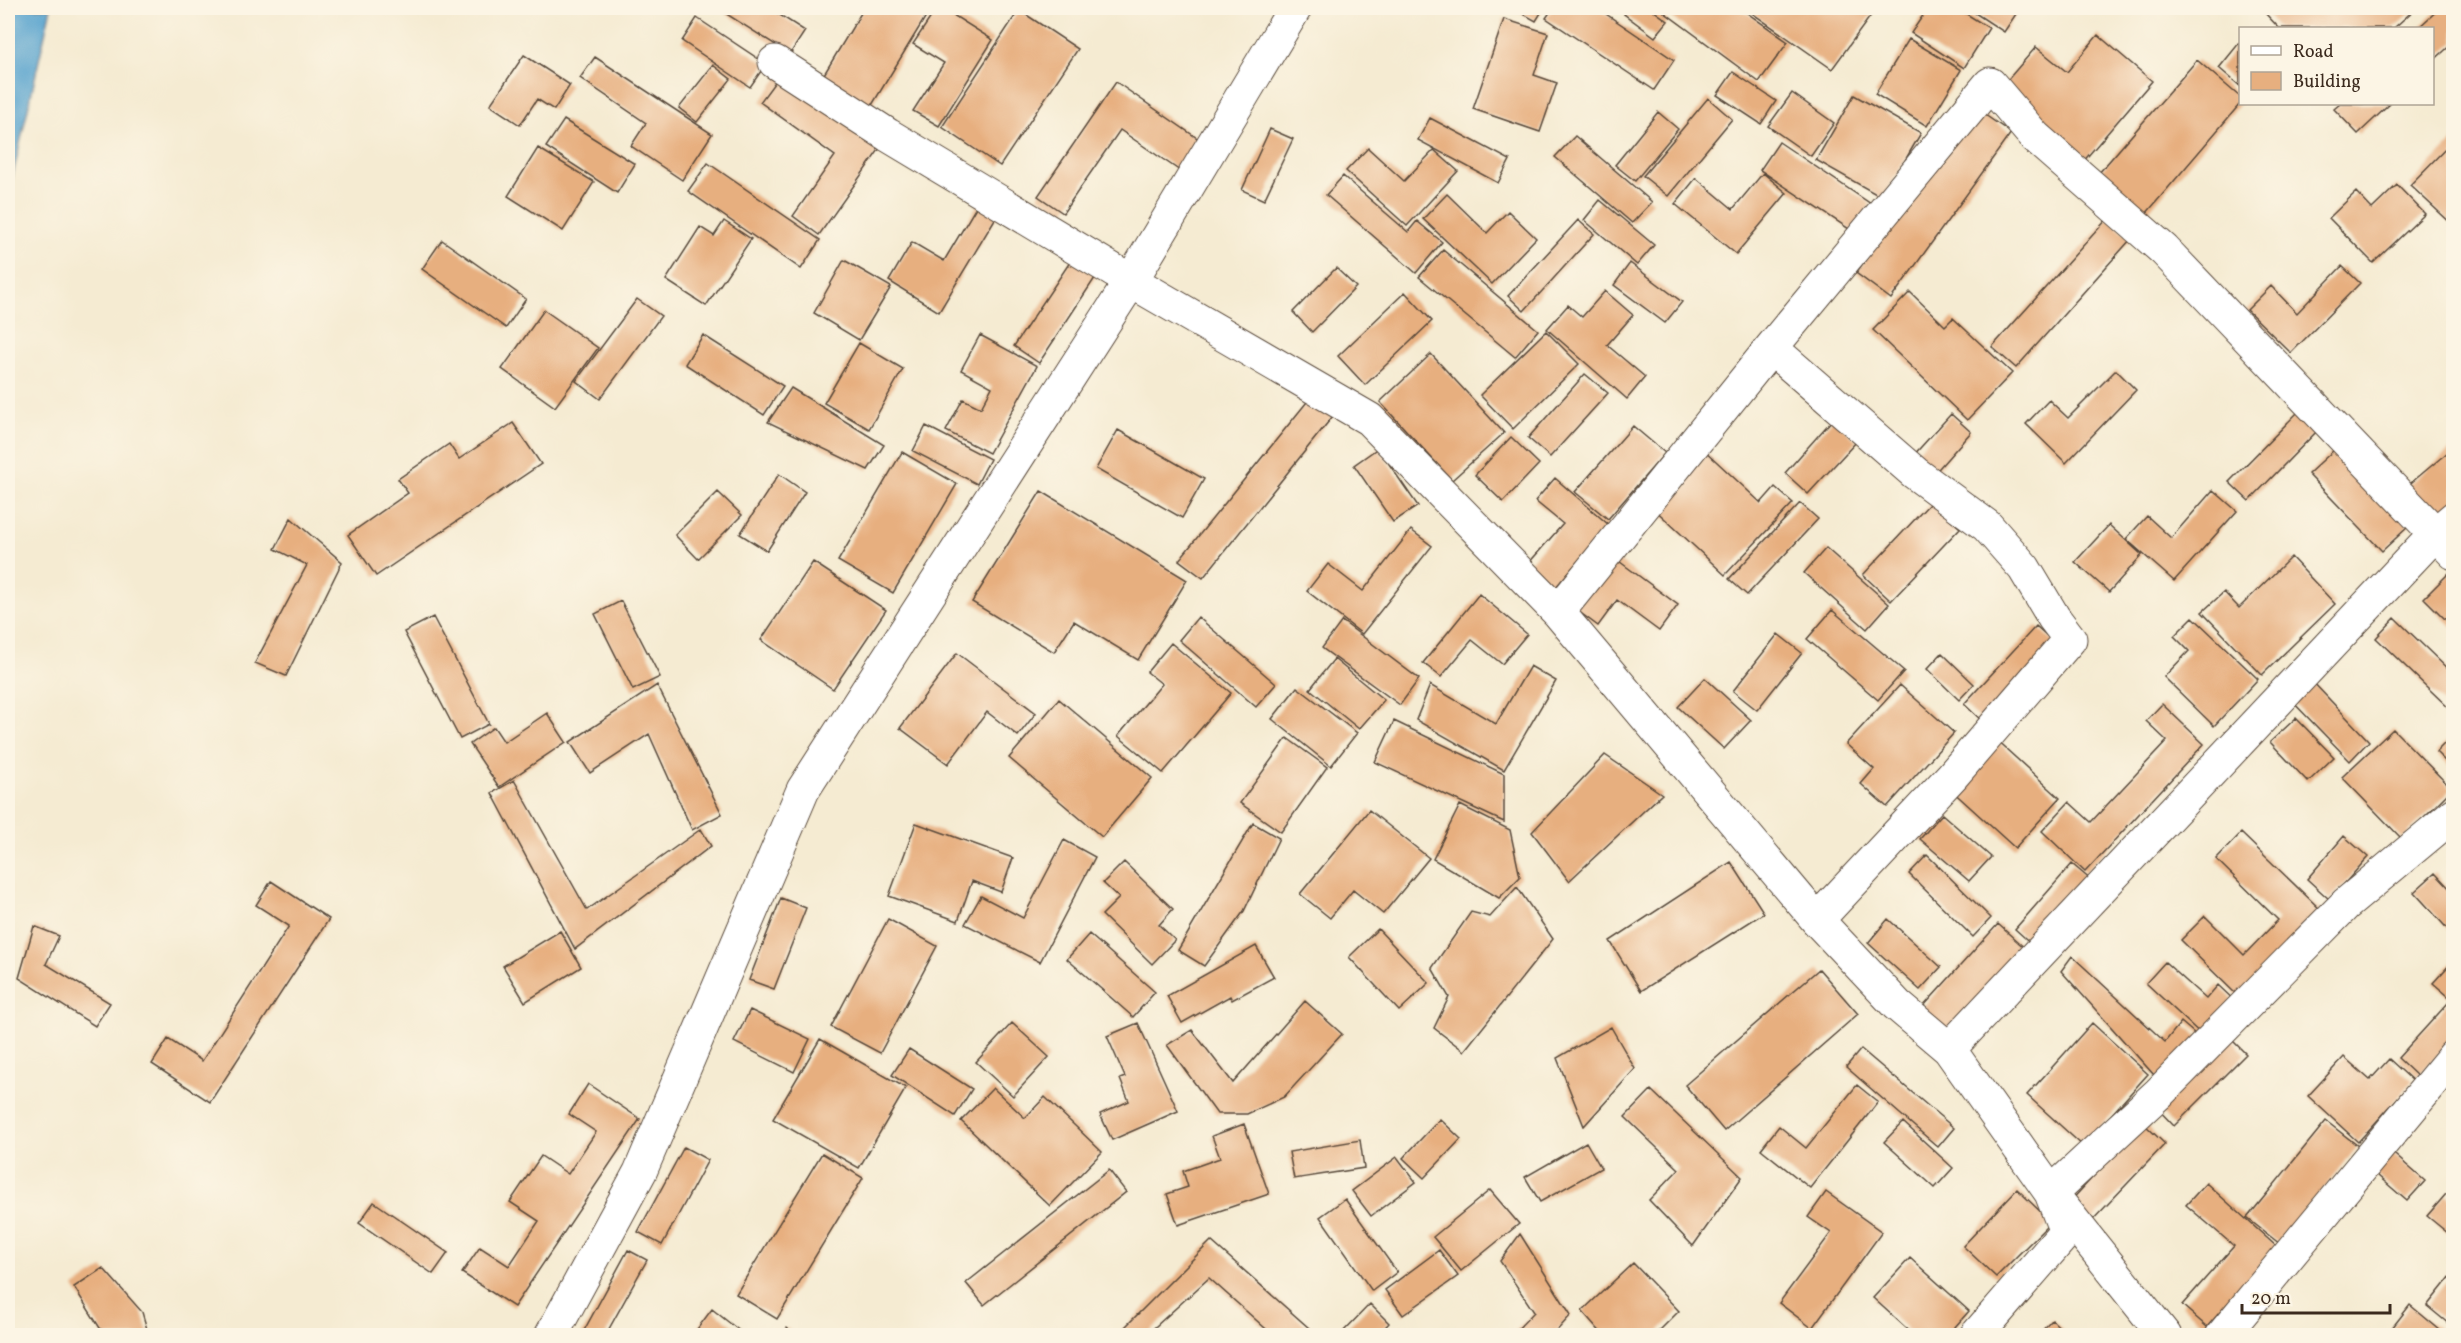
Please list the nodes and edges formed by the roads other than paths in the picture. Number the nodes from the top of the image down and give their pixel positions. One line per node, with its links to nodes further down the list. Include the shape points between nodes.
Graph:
1 (1295, 8): 3 (street)
2 (775, 62): 3 (street)
3 (1131, 281): 6 (street, via 1369,419); 12 (street, via 803,790 640,1172)
4 (1771, 348): 5 (street, via 1990,84 2036,137 2164,250); 6 (street); 8 (street, via 1915,473 1986,526 2024,568 2070,639 1952,776)
5 (2447, 535): 9 (street)
6 (1558, 612): 8 (street)
7 (2454, 814): 11 (street, via 2346,904 2158,1093)
8 (1817, 920): 9 (street, via 1897,1005)
9 (1949, 1049): 11 (street)
10 (2454, 1056): 15 (street)
11 (2051, 1193): 13 (street, via 2066,1232); 14 (street)
12 (551, 1335)
13 (1976, 1335)
14 (2165, 1335)
15 (2222, 1335)

